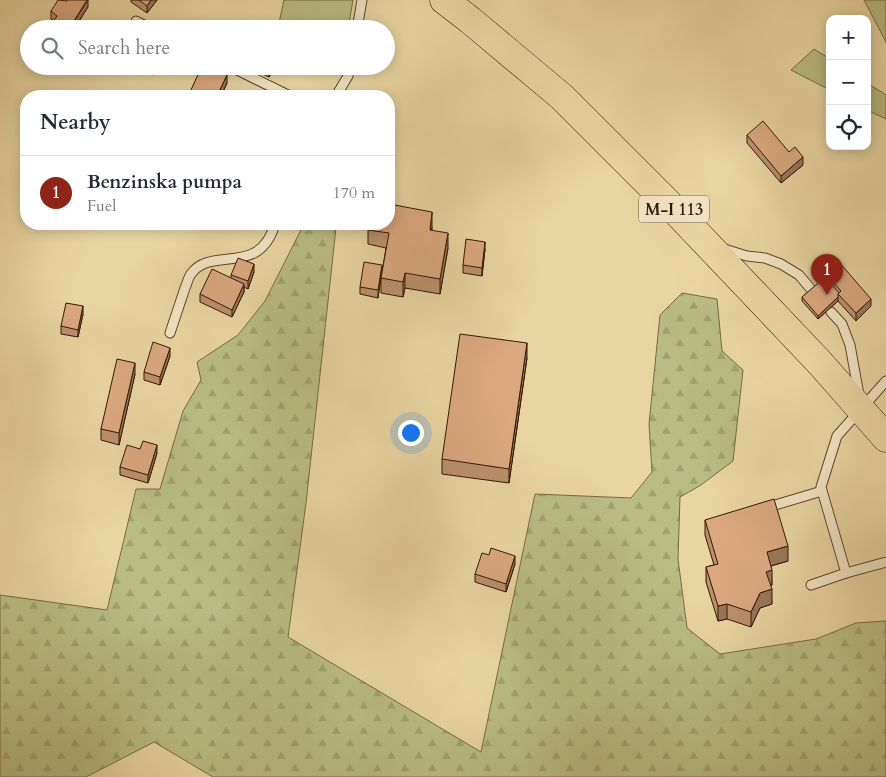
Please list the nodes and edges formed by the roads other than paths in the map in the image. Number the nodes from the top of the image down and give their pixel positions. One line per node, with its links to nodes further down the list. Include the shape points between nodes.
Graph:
1 (362, 0): 3 (lane)
2 (444, 0): 9 (main road, M-I 113, via 562,97)
3 (359, 20)
4 (247, 75): 6 (lane)
5 (348, 75): 7 (lane)
6 (278, 90)
7 (340, 90)
8 (273, 230): 12 (lane, via 254,254 202,264 191,274)
9 (708, 246): 10 (lane, via 781,264 799,275); 14 (main road, M-I 113)
10 (810, 288)
11 (831, 312): 14 (lane, via 842,324 850,344)
12 (170, 333)
13 (886, 381): 14 (lane)
14 (861, 410): 15 (main road, M-I 113); 16 (lane, via 837,436)
15 (886, 438)
16 (822, 491): 17 (lane); 19 (lane)
17 (756, 511)
18 (886, 562): 19 (lane)
19 (846, 573): 20 (lane)
20 (811, 584)

